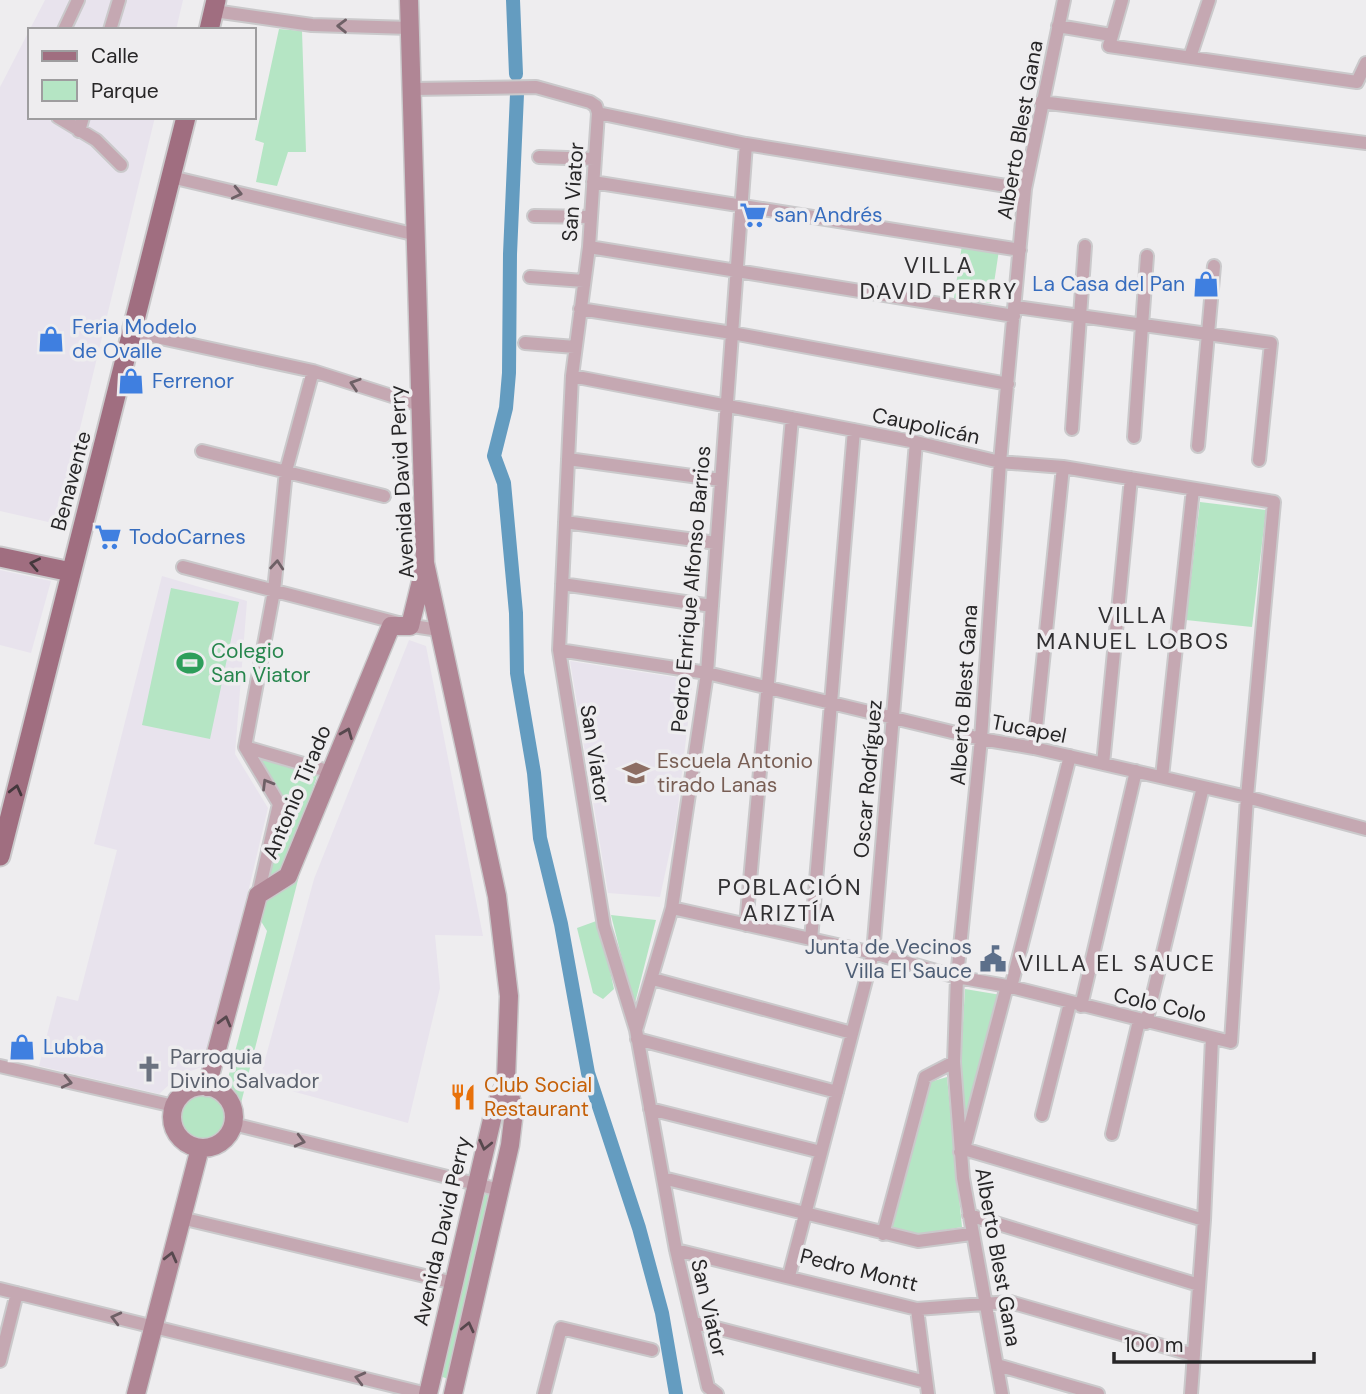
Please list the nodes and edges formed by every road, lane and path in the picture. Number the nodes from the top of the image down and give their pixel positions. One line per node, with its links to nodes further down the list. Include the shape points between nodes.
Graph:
1 (78, 0): 9 (street)
2 (119, 0): 10 (street)
3 (409, 0): 11 (main road, Avenida David Perry)
4 (1063, 0): 8 (street, Alberto Blest Gana)
5 (1122, 0): 12 (street)
6 (1209, 0): 13 (street)
7 (213, 14): 11 (street, one-way to 7, via 312,25)
8 (1058, 26): 12 (street); 16 (street, Alberto Blest Gana)
9 (65, 28)
10 (111, 28)
11 (410, 28): 15 (main road, Avenida David Perry)
12 (1111, 35): 13 (street, via 1109,46)
13 (1190, 57): 14 (street, via 1357,82)
14 (1366, 63)
15 (412, 89): 17 (street, via 536,87); 33 (main road, Avenida David Perry)
16 (1041, 102): 22 (street); 29 (street, Alberto Blest Gana)
17 (597, 110): 23 (street); 25 (street, San Viator)
18 (61, 119): 21 (street)
19 (82, 119): 21 (street)
20 (186, 119): 27 (main road, Benavente)
21 (79, 131): 26 (street)
22 (1366, 143)
23 (746, 144): 29 (street); 30 (street, Pedro Enrique Alfonso Barrios)
24 (539, 157): 25 (street)
25 (595, 159): 28 (street, San Viator)
26 (121, 164)
27 (171, 177): 33 (street, one-way to 33); 46 (main road, Benavente)
28 (593, 182): 30 (street); 32 (street, San Viator)
29 (1025, 189): 36 (street, Alberto Blest Gana)
30 (741, 205): 36 (street); 39 (street, Pedro Enrique Alfonso Barrios)
31 (534, 216): 32 (street)
32 (591, 218): 35 (street, San Viator)
33 (417, 234): 54 (main road, Avenida David Perry)
34 (1085, 246): 44 (street)
35 (589, 247): 39 (street); 41 (street, San Viator)
36 (1020, 250): 43 (street, Alberto Blest Gana)
37 (1147, 257): 45 (street)
38 (1214, 266): 48 (street)
39 (736, 269): 43 (street); 47 (street, Pedro Enrique Alfonso Barrios)
40 (530, 277): 41 (street)
41 (584, 281): 42 (street, San Viator)
42 (580, 309): 47 (street); 50 (street, San Viator)
43 (1015, 311): 44 (street); 53 (street, Alberto Blest Gana)
44 (1080, 316): 45 (street); 57 (street)
45 (1142, 325): 48 (street); 59 (street)
46 (133, 332): 51 (street); 77 (main road, Benavente)
47 (732, 333): 53 (street); 55 (street, Pedro Enrique Alfonso Barrios)
48 (1210, 334): 61 (street); 64 (street, via 1271,343)
49 (525, 343): 50 (street)
50 (575, 347): 52 (street, San Viator)
51 (313, 371): 54 (street, one-way to 51); 67 (street)
52 (572, 376): 55 (street, Caupolicán); 63 (street, San Viator)
53 (1008, 384): 65 (street, Alberto Blest Gana)
54 (420, 405): 75 (main road, Avenida David Perry)
55 (726, 405): 56 (street, Caupolicán); 69 (street, Pedro Enrique Alfonso Barrios)
56 (792, 418): 58 (street, Caupolicán); 85 (street)
57 (1072, 429)
58 (854, 430): 60 (street, Caupolicán); 86 (street)
59 (1134, 437)
60 (916, 442): 65 (street, Caupolicán); 87 (street, Oscar Rodríguez)
61 (1198, 446)
62 (202, 451): 67 (street)
63 (568, 459): 69 (street); 72 (street, San Viator)
64 (1259, 460)
65 (1000, 462): 66 (street, Caupolicán); 88 (street, Alberto Blest Gana)
66 (1063, 467): 68 (street, Caupolicán); 90 (street)
67 (286, 471): 71 (street); 79 (street, one-way to 67)
68 (1131, 478): 70 (street, Caupolicán); 92 (street)
69 (721, 480): 73 (street, Pedro Enrique Alfonso Barrios)
70 (1193, 489): 95 (street); 97 (street, Caupolicán, via 1274,502)
71 (384, 496)
72 (565, 522): 73 (street); 78 (street, San Viator)
73 (716, 543): 80 (street, Pedro Enrique Alfonso Barrios)
74 (0, 557): 77 (main road, one-way to 74)
75 (425, 563): 81 (main road); 82 (main road, Avenida David Perry)
76 (183, 567): 79 (street)
77 (71, 572): 99 (main road, Benavente, one-way to 77)
78 (562, 584): 80 (street); 83 (street, San Viator)
79 (274, 591): 81 (street); 89 (street)
80 (712, 606): 84 (street, Pedro Enrique Alfonso Barrios)
81 (410, 625): 82 (street); 94 (main road, Antonio Tirado, one-way to 81, via 391,626)
82 (439, 630): 115 (main road, Avenida David Perry, via 497,896 509,996)
83 (559, 650): 84 (street, Tucapel); 111 (street, San Viator, via 604,926)
84 (707, 673): 85 (street, Tucapel); 101 (street, Pedro Enrique Alfonso Barrios)
85 (768, 687): 86 (street, Tucapel); 102 (street)
86 (830, 701): 87 (street, Tucapel); 103 (street)
87 (893, 715): 88 (street, Tucapel); 104 (street, Oscar Rodríguez)
88 (981, 739): 90 (street, Tucapel); 105 (street, Alberto Blest Gana)
89 (245, 747): 94 (street); 100 (street, one-way to 89, via 279,804)
90 (1034, 748): 91 (street, Tucapel)
91 (1070, 756): 92 (street, Tucapel); 107 (street)
92 (1103, 764): 93 (street, Tucapel)
93 (1136, 771): 95 (street, Tucapel); 108 (street)
94 (331, 772): 100 (main road, Antonio Tirado, via 288,876)
95 (1162, 777): 96 (street, Tucapel)
96 (1203, 787): 97 (street, Tucapel); 109 (street)
97 (1247, 797): 98 (street, Tucapel); 112 (street, Colo Colo, via 1231,1042)
98 (1366, 829)
99 (0, 856)
100 (258, 895): 116 (main road, one-way to 100)
101 (672, 908): 102 (street, Colo Colo); 106 (street, Pedro Enrique Alfonso Barrios)
102 (746, 925): 103 (street, Colo Colo)
103 (811, 940): 104 (street, Colo Colo)
104 (873, 954): 105 (street, Colo Colo); 110 (street, Oscar Rodríguez)
105 (957, 977): 107 (street, Colo Colo); 113 (street, Alberto Blest Gana)
106 (653, 979): 110 (street); 111 (street, Pedro Enrique Alfonso Barrios)
107 (1009, 987): 108 (street, Colo Colo); 124 (street)
108 (1075, 1004): 109 (street, Colo Colo); 120 (street)
109 (1142, 1022): 112 (street, Colo Colo); 122 (street)
110 (852, 1033): 117 (street, Oscar Rodríguez)
111 (636, 1035): 117 (street); 119 (street, San Viator)
112 (1212, 1038): 132 (street)
113 (954, 1062): 124 (street, Alberto Blest Gana); 133 (street, via 925,1077)
114 (0, 1066): 118 (street, one-way to 118)
115 (506, 1080): 127 (main road, Avenida David Perry, one-way to 127); 128 (main road, Avenida David Perry, via 514,1111)
116 (207, 1087): 118 (main road, via 187,1091); 121 (main road, via 225,1096 234,1114)
117 (837, 1092): 125 (street, Oscar Rodríguez)
118 (174, 1106): 123 (main road, via 176,1134)
119 (650, 1109): 125 (street); 126 (street, San Viator)
120 (1042, 1115)
121 (233, 1124): 123 (main road, via 221,1143); 127 (street, one-way to 127)
122 (1112, 1134)
123 (200, 1148): 131 (main road)
124 (962, 1150): 130 (street, Alberto Blest Gana); 132 (street)
125 (821, 1152): 129 (street, Oscar Rodríguez)
126 (663, 1178): 129 (street); 135 (street, San Viator)
127 (476, 1184): 128 (street); 137 (main road, Avenida David Perry)
128 (500, 1190): 152 (main road, Avenida David Perry, one-way to 128)
129 (805, 1213): 133 (street); 136 (street, Oscar Rodríguez)
130 (969, 1215): 134 (street, Alberto Blest Gana); 138 (street)
131 (181, 1218): 137 (street); 144 (main road, one-way to 131)
132 (1204, 1220): 138 (street)
133 (883, 1234): 134 (street, via 918,1241)
134 (971, 1234): 141 (street, Alberto Blest Gana)
135 (676, 1250): 136 (street, Pedro Montt); 143 (street, San Viator)
136 (789, 1276): 142 (street, Pedro Montt)
137 (454, 1283): 151 (main road, Avenida David Perry)
138 (1199, 1285): 146 (street)
139 (0, 1289): 140 (street)
140 (16, 1293): 144 (street, one-way to 140); 147 (street)
141 (984, 1304): 142 (street, Pedro Montt); 146 (street, Pedro Montt, via 1010,1302); 148 (street, Alberto Blest Gana)
142 (917, 1309): 149 (street)
143 (693, 1322): 149 (street); 154 (street, San Viator, via 708,1387)
144 (153, 1328): 150 (main road); 151 (street, one-way to 144)
145 (652, 1350): 153 (street, via 562,1328)
146 (1194, 1355): 157 (street)
147 (0, 1362)
148 (997, 1365): 155 (street, Alberto Blest Gana); 156 (street)
149 (927, 1388)
150 (136, 1394)
151 (427, 1394)
152 (453, 1394)
153 (544, 1394)
154 (717, 1394)
155 (1002, 1394)
156 (1098, 1394)
157 (1191, 1394)

